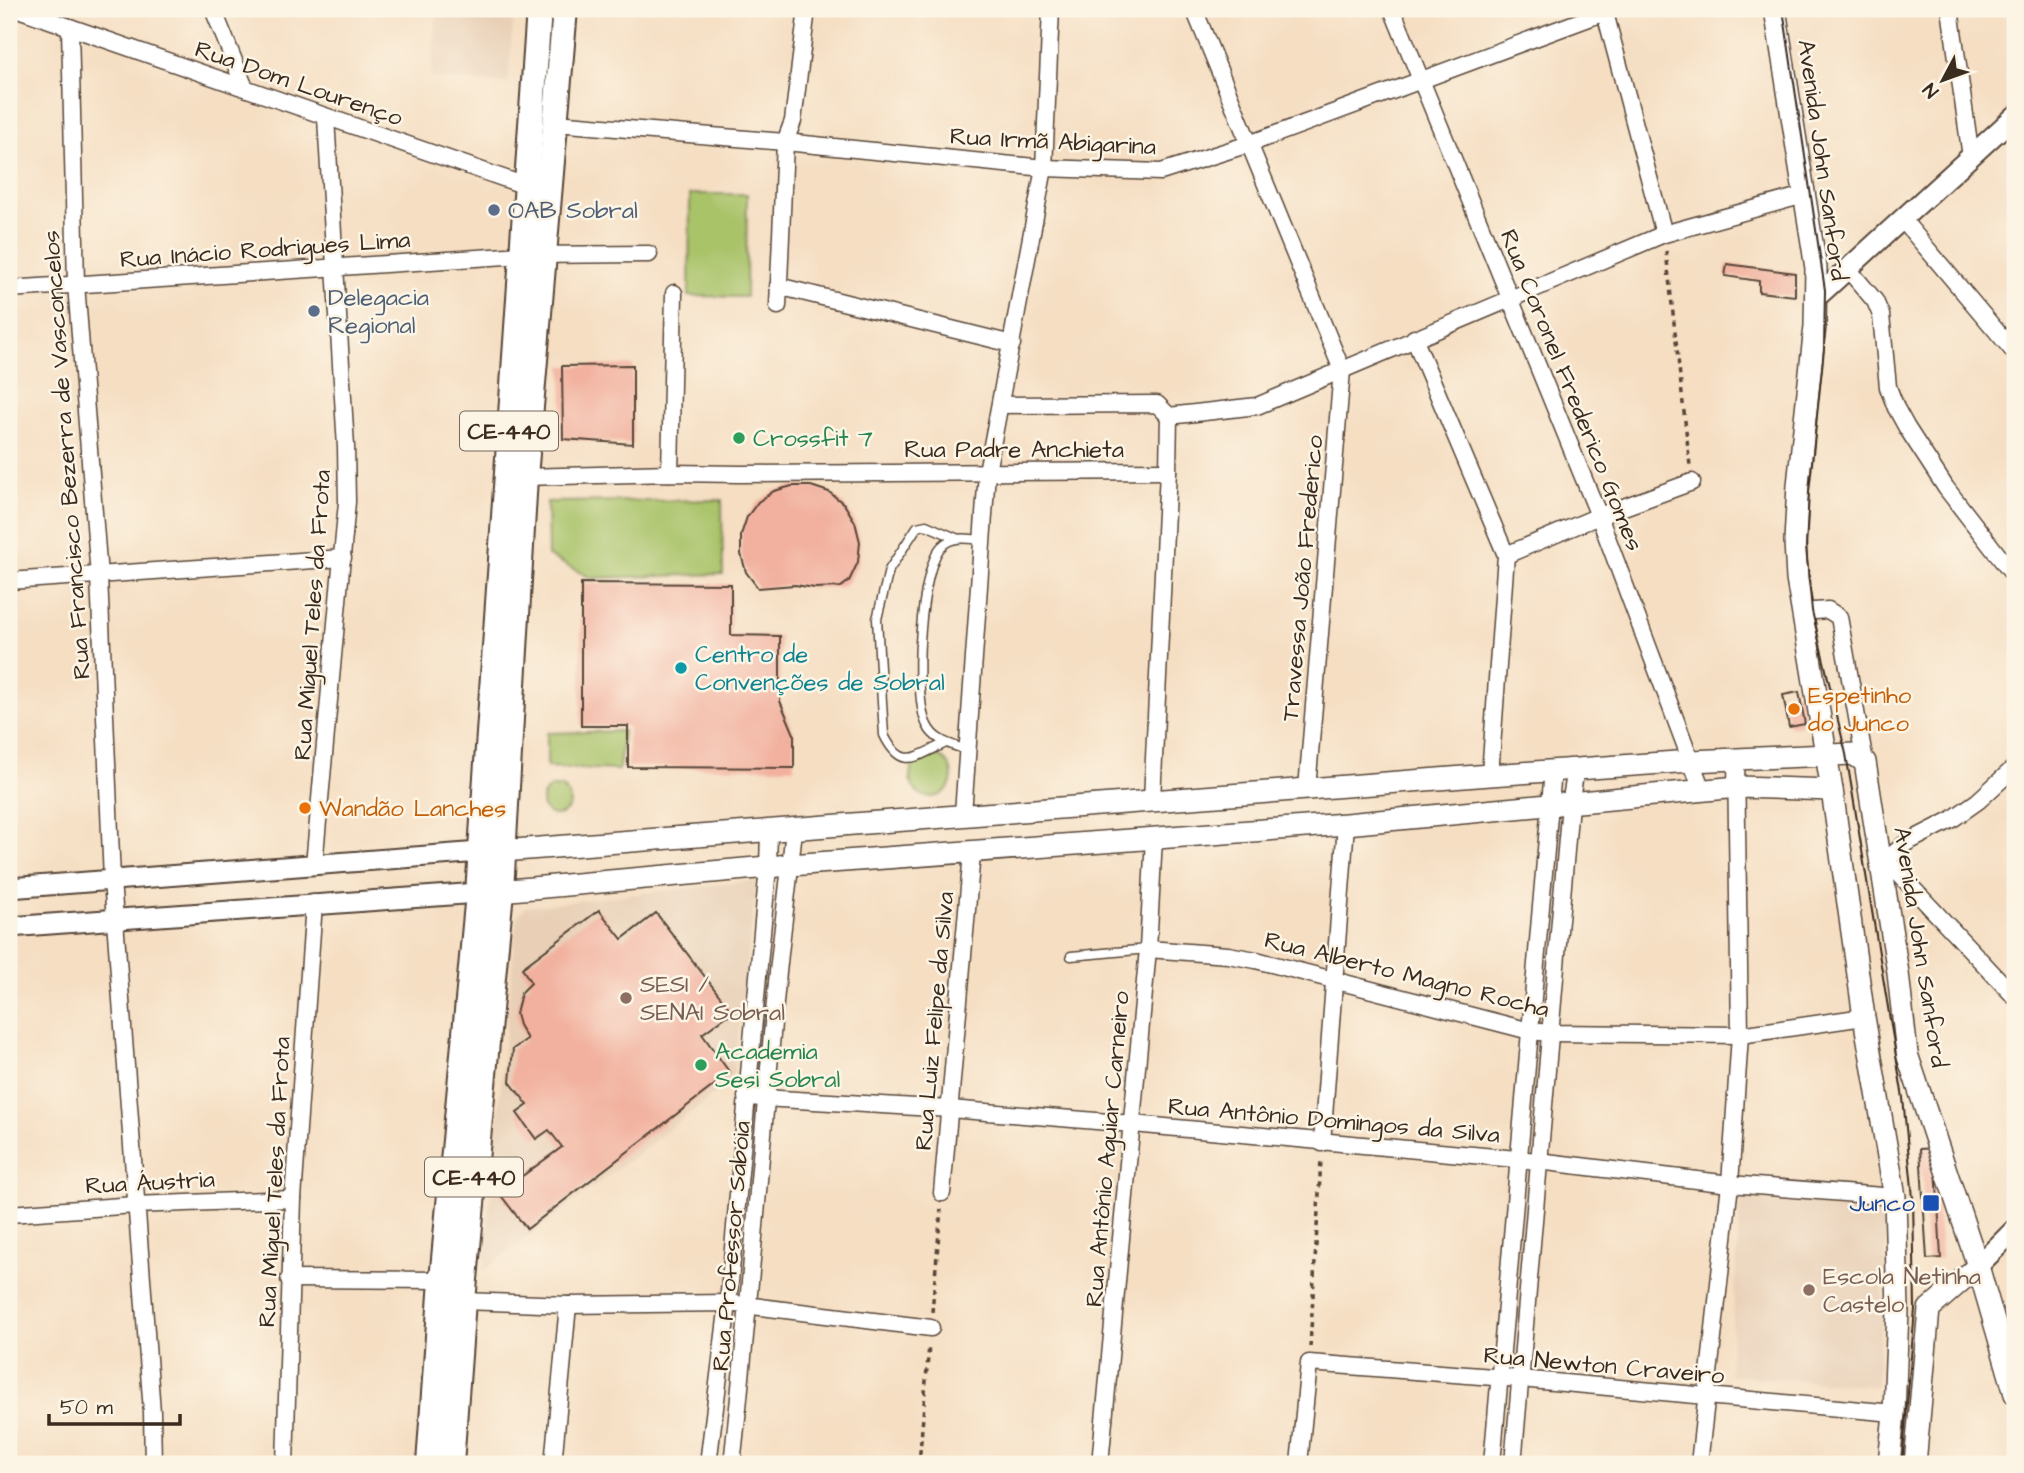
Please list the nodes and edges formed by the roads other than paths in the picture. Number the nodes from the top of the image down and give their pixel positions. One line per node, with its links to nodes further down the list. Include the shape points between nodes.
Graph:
1 (18, 9): 12 (street, Rua Dom Lourenço)
2 (213, 9): 14 (street)
3 (539, 9): 22 (main road, CE-440)
4 (565, 9): 17 (main road, CE-440)
5 (807, 9): 18 (street, via 793,121)
6 (1051, 9): 21 (street)
7 (1194, 9): 19 (street)
8 (1392, 9): 13 (street, Rua Coronel Frederico Gomes)
9 (1775, 9): 23 (main road, Avenida John Sanford)
10 (1950, 9): 20 (street)
11 (1604, 10): 13 (street, Rua Irmã Abigarina); 25 (street)
12 (70, 27): 14 (street, Rua Dom Lourenço); 30 (street, Rua Francisco Bezerra de Vasconcelos)
13 (1423, 80): 19 (street, Rua Irmã Abigarina); 34 (street, Rua Coronel Frederico Gomes)
14 (245, 88): 16 (street, Rua Dom Lourenço)
15 (2015, 116): 20 (street)
16 (326, 117): 22 (street, Rua Dom Lourenço); 28 (street, Rua Miguel Teles da Frota)
17 (555, 123): 18 (street, Rua Irmã Abigarina); 22 (main road, CE-440)
18 (785, 142): 21 (street, Rua Irmã Abigarina); 31 (street)
19 (1249, 144): 21 (street, Rua Irmã Abigarina, via 1161,172); 40 (street)
20 (1971, 157): 24 (street)
21 (1044, 168): 38 (street)
22 (538, 187): 26 (main road, CE-440)
23 (1804, 195): 25 (street); 35 (main road, Avenida John Sanford)
24 (1902, 219): 29 (street); 39 (street)
25 (1664, 234): 34 (street)
26 (534, 254): 27 (street, Rua Inácio Rodrigues Lima); 28 (street, Rua Inácio Rodrigues Lima); 46 (main road, CE-440); 80 (main road, CE-440)
27 (649, 254)
28 (334, 267): 30 (street, Rua Inácio Rodrigues Lima); 52 (street, Rua Miguel Teles da Frota, via 346,447)
29 (1847, 269): 35 (street); 54 (street, via 1875,300 1881,314 1888,387 1896,408 1946,488)
30 (76, 284): 32 (street, Rua Inácio Rodrigues Lima); 53 (street, Rua Francisco Bezerra de Vasconcelos)
31 (778, 286): 36 (street); 38 (street)
32 (9, 289)
33 (674, 293): 45 (street)
34 (1511, 297): 37 (street); 48 (street, Rua Coronel Frederico Gomes)
35 (1816, 297): 56 (main road, Avenida John Sanford, via 1795,541)
36 (778, 306)
37 (1414, 338): 40 (street); 51 (street)
38 (1012, 344): 41 (street)
39 (2013, 346)
40 (1342, 370): 42 (street, via 1257,406); 68 (street, Travessa João Frederico)
41 (1001, 405): 42 (street, via 1157,404); 44 (street)
42 (1168, 416): 43 (street)
43 (1168, 471): 44 (street, Rua Padre Anchieta); 71 (street)
44 (988, 472): 45 (street, Rua Padre Anchieta); 50 (street)
45 (670, 473): 46 (street, Rua Padre Anchieta)
46 (525, 477): 80 (main road, CE-440)
47 (1692, 482): 48 (street)
48 (1599, 516): 51 (street); 61 (street, Rua Coronel Frederico Gomes)
49 (956, 538): 50 (lane); 57 (lane, via 936,554 922,614 918,681 926,724); 57 (lane, via 926,525 917,527 889,570 877,619 884,735 892,750 911,758)
50 (983, 540): 58 (street)
51 (1506, 555): 66 (street)
52 (343, 558): 53 (street); 83 (street, Rua Miguel Teles da Frota)
53 (99, 576): 55 (street); 86 (street, Rua Francisco Bezerra de Vasconcelos)
54 (2015, 577)
55 (9, 581)
56 (1801, 612): 59 (main road, Avenida John Sanford); 62 (street, Avenida John Sanford, via 1828,610 1839,617)
57 (946, 743): 58 (lane)
58 (967, 750): 74 (street)
59 (1826, 755): 60 (main road); 62 (main road, via 1853,754); 70 (main road, Avenida John Sanford)
60 (1736, 758): 61 (main road); 67 (street)
61 (1691, 761): 64 (main road); 69 (street, Rua Coronel Frederico Gomes)
62 (1866, 762): 82 (main road, Avenida John Sanford)
63 (2015, 767): 82 (street, via 1951,820)
64 (1576, 769): 65 (main road); 73 (street)
65 (1553, 770): 66 (main road); 73 (street)
66 (1490, 775): 68 (main road)
67 (1738, 787): 69 (main road); 70 (main road); 99 (street)
68 (1307, 789): 71 (main road)
69 (1702, 790): 73 (main road)
70 (1832, 790): 96 (main road, Avenida John Sanford)
71 (1152, 799): 72 (main road)
72 (1091, 805): 74 (main road); 79 (main road)
73 (1560, 805): 75 (main road); 97 (street); 98 (street)
74 (963, 814): 76 (main road)
75 (1346, 824): 78 (main road); 94 (street)
76 (794, 829): 77 (main road); 84 (street, Rua Professor Sabóia)
77 (769, 831): 80 (main road); 85 (street, Rua Professor Sabóia)
78 (1153, 838): 79 (main road); 92 (street, Rua Antônio Aguiar Carneiro)
79 (1093, 843): 81 (main road)
80 (491, 851): 83 (street); 88 (main road, CE-440)
81 (972, 853): 84 (main road); 102 (street, Rua Luiz Felipe da Silva)
82 (1883, 857): 95 (street); 116 (main road, Avenida John Sanford, via 1907,1054)
83 (314, 865): 86 (street)
84 (790, 865): 85 (main road); 101 (street, Rua Professor Sabóia)
85 (768, 867): 88 (main road); 100 (street, Rua Professor Sabóia)
86 (112, 880): 87 (street); 90 (street, Rua Francisco Bezerra de Vasconcelos)
87 (9, 888)
88 (489, 892): 89 (street); 118 (main road, CE-440); 119 (main road, CE-440)
89 (314, 903): 90 (street); 110 (street, Rua Miguel Teles da Frota)
90 (115, 918): 91 (street); 111 (street)
91 (9, 927)
92 (1148, 949): 93 (lane); 94 (street, Rua Alberto Magno Rocha, via 1247,958); 103 (street, Rua Antônio Aguiar Carneiro)
93 (1071, 956)
94 (1334, 979): 97 (street, Rua Alberto Magno Rocha); 104 (street)
95 (2015, 997)
96 (1864, 1017): 99 (street, Rua Alberto Magno Rocha); 109 (main road, Avenida John Sanford)
97 (1530, 1031): 98 (street, Rua Alberto Magno Rocha); 105 (street)
98 (1550, 1033): 99 (street, Rua Alberto Magno Rocha); 106 (street)
99 (1740, 1035): 107 (street)
100 (746, 1097): 101 (street, Rua Antônio Domingos da Silva); 114 (street, Rua Professor Sabóia)
101 (767, 1099): 102 (street, Rua Antônio Domingos da Silva); 115 (street, Rua Professor Sabóia)
102 (950, 1109): 103 (street, Rua Antônio Domingos da Silva); 108 (street, Rua Luiz Felipe da Silva)
103 (1133, 1124): 104 (street, Rua Antônio Domingos da Silva); 138 (street, Rua Antônio Aguiar Carneiro)
104 (1322, 1143): 105 (street, Rua Antônio Domingos da Silva)
105 (1519, 1160): 106 (street, Rua Antônio Domingos da Silva); 126 (street)
106 (1538, 1161): 107 (street, Rua Antônio Domingos da Silva); 127 (street)
107 (1730, 1184): 109 (street, Rua Antônio Domingos da Silva); 129 (street)
108 (942, 1192)
109 (1895, 1197): 124 (main road, Avenida John Sanford)
110 (293, 1199): 111 (street, Rua Áustria); 117 (street, Rua Miguel Teles da Frota)
111 (135, 1205): 112 (street, Rua Áustria); 131 (street)
112 (9, 1214)
113 (2015, 1229): 116 (street)
114 (733, 1233): 115 (street); 120 (street, Rua Professor Sabóia)
115 (753, 1236): 121 (street, Rua Professor Sabóia)
116 (1978, 1266): 123 (main road); 128 (main road, Avenida John Sanford)
117 (289, 1279): 118 (street); 132 (street, Rua Miguel Teles da Frota)
118 (442, 1280): 133 (main road, CE-440)
119 (463, 1301): 122 (street); 134 (main road, CE-440)
120 (728, 1303): 121 (street); 122 (street); 136 (street, Rua Professor Sabóia)
121 (750, 1304): 125 (street); 137 (street, Rua Professor Sabóia)
122 (568, 1305): 135 (street)
123 (1929, 1309): 124 (main road); 144 (main road)
124 (1898, 1310): 130 (main road, Avenida John Sanford)
125 (931, 1328)
126 (1498, 1377): 127 (street, Rua Newton Craveiro); 139 (street, Rua Newton Craveiro, via 1309,1363); 140 (street)
127 (1520, 1379): 129 (street, Rua Newton Craveiro); 141 (street)
128 (2015, 1394)
129 (1706, 1397): 130 (street, Rua Newton Craveiro); 142 (street)
130 (1894, 1413): 143 (main road, Avenida John Sanford)
131 (153, 1464)
132 (285, 1464)
133 (429, 1464)
134 (451, 1464)
135 (553, 1464)
136 (708, 1464)
137 (732, 1464)
138 (1100, 1464)
139 (1299, 1464)
140 (1492, 1464)
141 (1513, 1464)
142 (1699, 1464)
143 (1889, 1464)
144 (1915, 1464)

